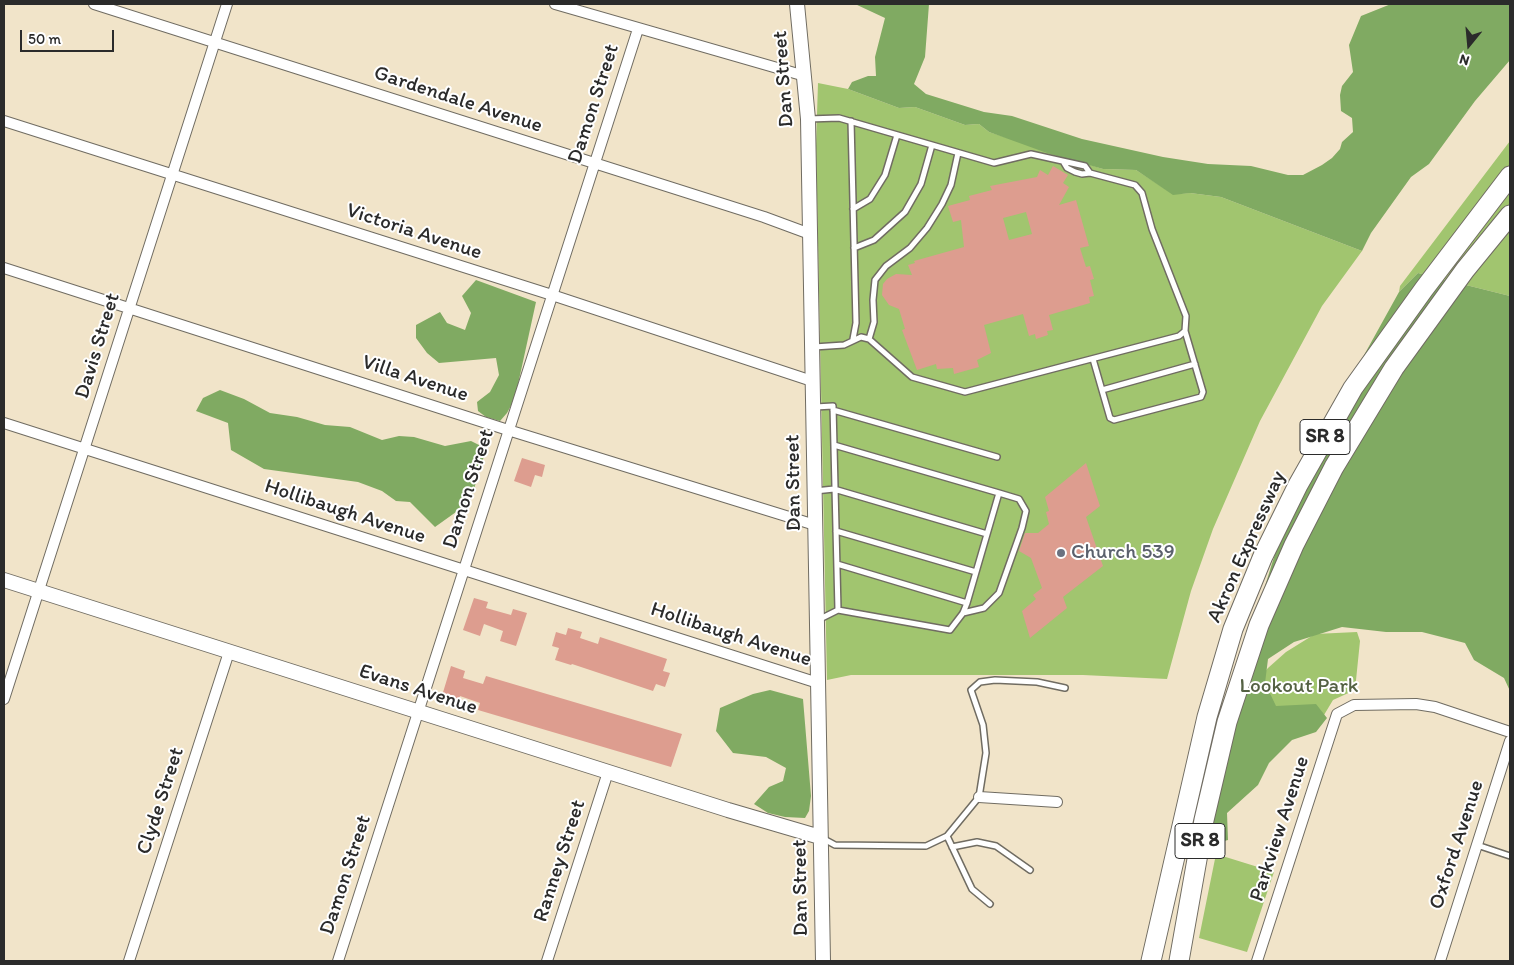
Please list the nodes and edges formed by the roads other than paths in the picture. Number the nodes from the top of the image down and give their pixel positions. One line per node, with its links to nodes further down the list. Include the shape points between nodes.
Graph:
1 (94, 4): 6 (street, Gardendale Avenue)
2 (226, 4): 6 (street, Davis Street)
3 (555, 4): 5 (street)
4 (798, 4): 7 (street, Dan Street)
5 (638, 29): 7 (street); 14 (street, Damon Street)
6 (213, 42): 14 (street, Gardendale Avenue); 17 (street, Davis Street)
7 (805, 76): 8 (street, Dan Street)
8 (808, 119): 10 (lane, via 828,117); 21 (street, Dan Street)
9 (4, 121): 17 (street, Victoria Avenue)
10 (851, 121): 11 (lane); 19 (lane)
11 (897, 135): 12 (lane); 19 (lane, via 880,183 870,199)
12 (932, 146): 13 (lane); 22 (lane, via 921,184 905,212 874,240)
13 (958, 153): 15 (lane, via 994,163 1031,154); 28 (lane, via 950,185 927,228 910,248 886,266 876,280 874,322)
14 (595, 163): 21 (street, Gardendale Avenue); 24 (street, Damon Street)
15 (1064, 163): 16 (lane, via 1085,166); 16 (lane, via 1075,172)
16 (1090, 173): 26 (lane, via 1135,185 1142,193 1152,229 1186,316)
17 (172, 177): 24 (street, Victoria Avenue); 25 (street, Davis Street)
18 (1506, 182): 77 (highway, Akron Expressway / SR 8, via 1353,388 1298,485 1263,556 1233,629 1206,717)
19 (853, 208): 22 (lane)
20 (1510, 215): 78 (highway, Akron Expressway / SR 8, via 1465,270 1394,368 1334,466 1294,545 1259,626 1227,722 1204,820)
21 (810, 234): 29 (street, Dan Street)
22 (854, 248): 27 (lane, via 856,323)
23 (4, 268): 25 (street, Villa Avenue)
24 (552, 295): 32 (street, Victoria Avenue); 37 (street, Damon Street)
25 (130, 308): 37 (street, Villa Avenue); 39 (street, Davis Street)
26 (1185, 331): 30 (lane, via 1179,336); 31 (lane)
27 (853, 339): 28 (lane); 29 (lane, via 834,346)
28 (868, 339): 30 (lane, via 912,377 965,392)
29 (812, 347): 32 (street, Dan Street)
30 (1093, 359): 33 (lane)
31 (1195, 364): 33 (lane); 33 (lane, via 1203,392 1201,397 1114,420 1110,418)
32 (812, 381): 34 (street, Dan Street)
33 (1102, 390)
34 (813, 407): 35 (lane, via 833,406); 42 (street, Dan Street)
35 (833, 410): 38 (lane); 40 (lane)
36 (4, 423): 39 (street, Hollibaugh Avenue)
37 (508, 430): 44 (street, Villa Avenue); 48 (street, Damon Street)
38 (834, 445): 41 (lane); 43 (lane)
39 (85, 450): 48 (street, Hollibaugh Avenue); 51 (street, Davis Street)
40 (997, 457)
41 (834, 489): 42 (lane); 45 (lane); 46 (lane)
42 (815, 491): 44 (street, Dan Street)
43 (999, 493): 46 (lane); 54 (lane, via 1019,499 1026,511 1022,528 999,593 984,608)
44 (815, 525): 55 (street, Dan Street)
45 (836, 531): 47 (lane); 49 (lane)
46 (987, 534): 49 (lane)
47 (837, 564): 52 (lane); 53 (lane)
48 (463, 570): 57 (street, Hollibaugh Avenue); 60 (street, Damon Street)
49 (976, 572): 52 (lane)
50 (4, 580): 51 (street, Evans Avenue)
51 (38, 591): 56 (street, Evans Avenue); 59 (street, Davis Street)
52 (967, 603): 54 (lane)
53 (838, 610): 54 (lane, via 950,630); 55 (lane)
54 (963, 613)
55 (817, 620): 57 (street, Dan Street)
56 (229, 652): 60 (street, Evans Avenue); 73 (street, Clyde Street)
57 (818, 683): 66 (street, Dan Street)
58 (1065, 688): 64 (lane, via 1037,682 995,680 980,682 971,690 983,725 986,753)
59 (4, 699)
60 (418, 712): 63 (street, Evans Avenue); 74 (street, Damon Street)
61 (1510, 732): 79 (street, Parkview Avenue, via 1435,707 1416,704 1354,705 1337,714)
62 (1510, 741): 68 (street, Oxford Avenue)
63 (608, 772): 66 (street, Evans Avenue); 75 (street, Ranney Street)
64 (979, 797): 65 (street); 67 (lane)
65 (1057, 802)
66 (820, 836): 67 (lane, via 835,845 926,846); 76 (street, Dan Street)
67 (947, 836): 69 (lane)
68 (1477, 846): 70 (lane); 80 (street, Oxford Avenue)
69 (952, 847): 71 (lane, via 977,842 996,846); 72 (lane, via 972,889)
70 (1510, 856)
71 (1030, 870)
72 (990, 904)
73 (129, 961)
74 (338, 961)
75 (547, 961)
76 (823, 961)
77 (1151, 961)
78 (1179, 961)
79 (1257, 961)
80 (1440, 961)

